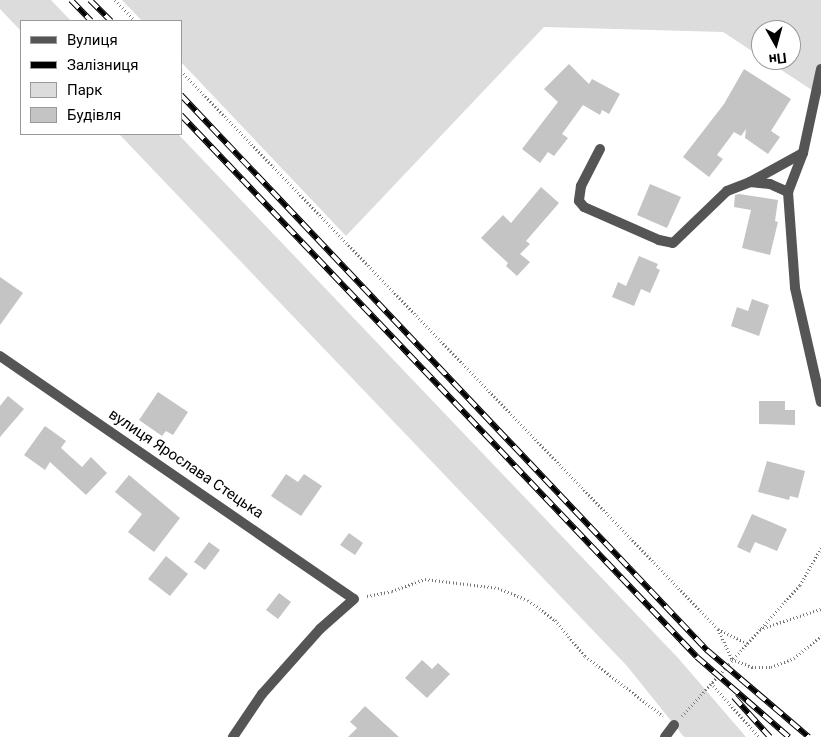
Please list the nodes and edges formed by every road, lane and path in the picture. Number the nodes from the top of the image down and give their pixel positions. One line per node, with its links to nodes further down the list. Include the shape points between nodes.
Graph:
1 (115, 0): 2 (path)
2 (134, 20)
3 (821, 70): 6 (street)
4 (182, 72): 14 (path)
5 (600, 149): 7 (street, via 582,186 579,201 584,207 659,240 673,243 727,191)
6 (803, 153): 7 (street); 8 (street)
7 (750, 182): 8 (street, via 770,184)
8 (788, 192): 10 (street, via 795,288)
9 (0, 356): 12 (street, вулиця Ярослава Стецька)
10 (821, 402)
11 (821, 548): 15 (path, via 800,585)
12 (354, 599): 20 (path, via 392,591 425,578 505,591 528,600 555,620 586,656); 21 (street, via 320,629 262,694)
13 (821, 609): 15 (path)
14 (718, 629): 17 (path); 18 (path)
15 (759, 630): 17 (path)
16 (821, 636): 18 (path, via 794,658 771,667 752,667)
17 (747, 643): 18 (path)
18 (732, 660): 19 (path)
19 (711, 683): 20 (path); 23 (path)
20 (674, 725): 22 (street)
21 (233, 737)
22 (665, 737)
23 (759, 737)

